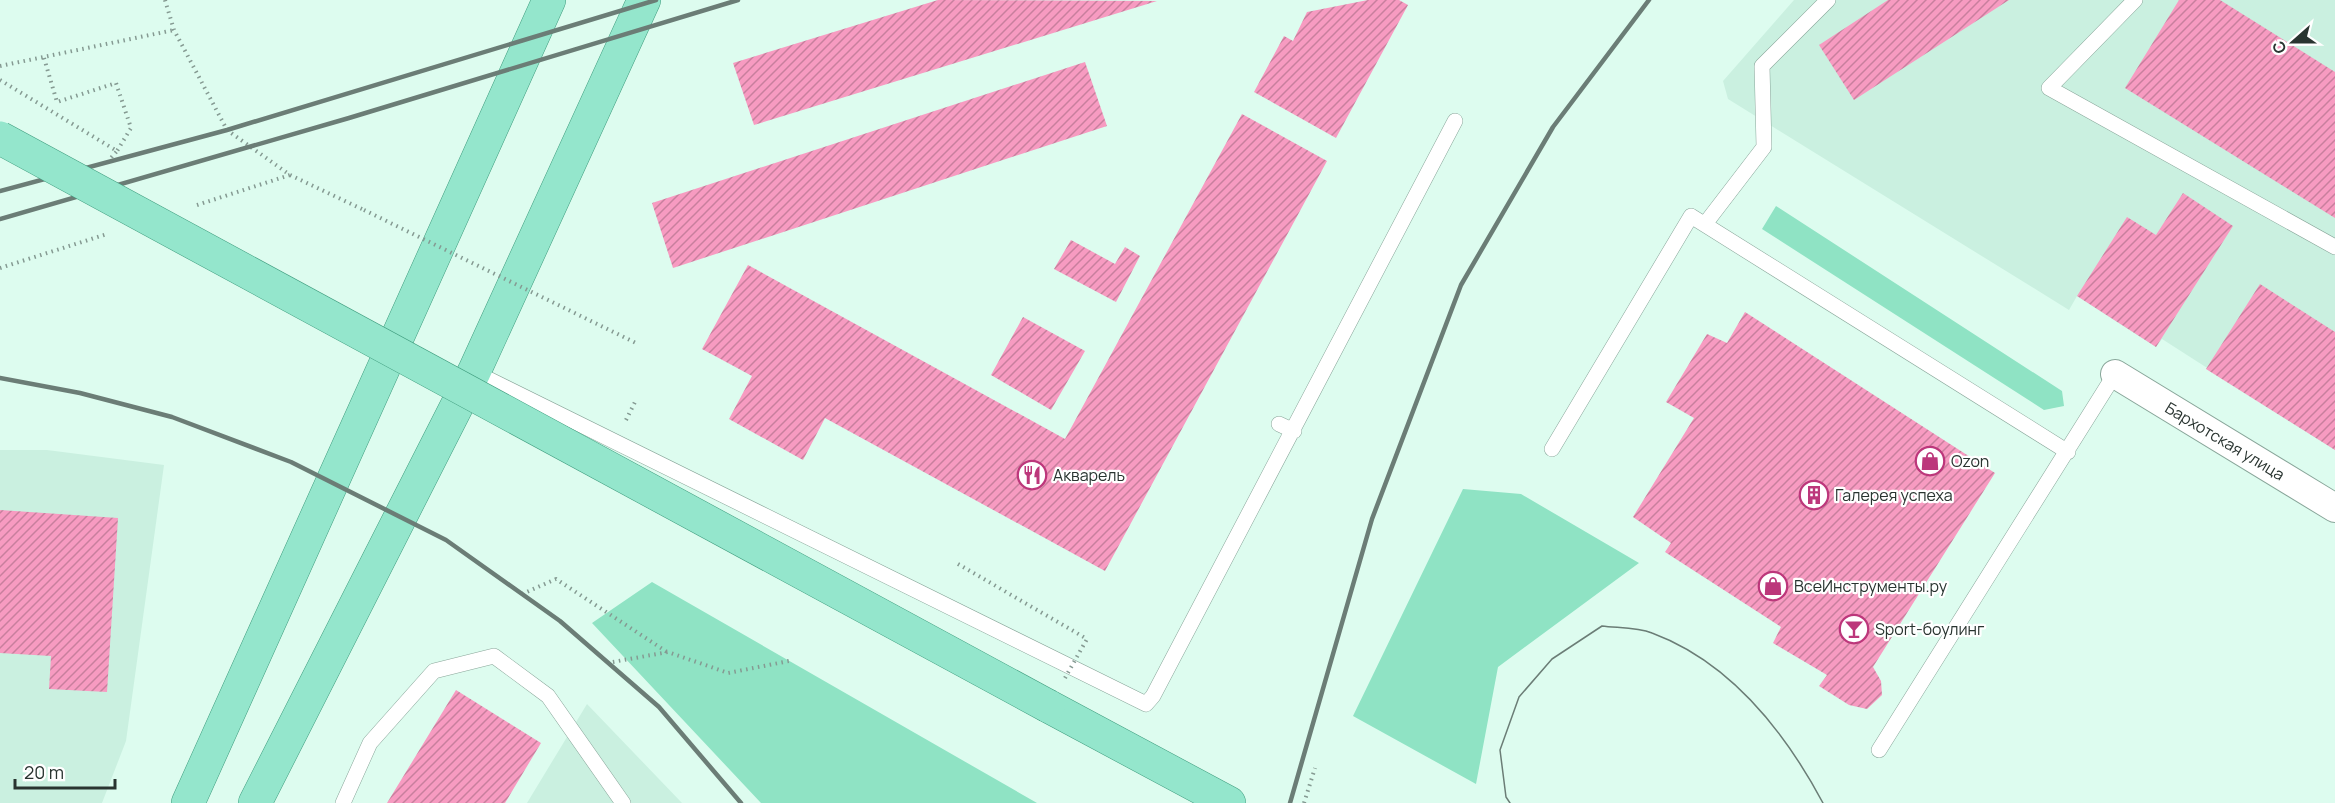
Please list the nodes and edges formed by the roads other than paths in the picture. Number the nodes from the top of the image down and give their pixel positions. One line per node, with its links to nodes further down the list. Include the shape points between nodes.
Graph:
1 (549, 0): 17 (main road)
2 (644, 0): 9 (main road)
3 (1828, 0): 7 (lane, via 1762,66 1764,147)
4 (2135, 0): 8 (lane, via 2049,88)
5 (1455, 122): 12 (lane)
6 (0, 138): 21 (main road, bridge)
7 (1705, 224): 13 (lane, via 1691,216); 14 (lane)
8 (2335, 247)
9 (474, 372): 12 (lane, via 1146,704); 18 (main road)
10 (2115, 374): 14 (lane); 15 (street, Бархотская улица)
11 (1280, 424): 12 (lane)
12 (1294, 431)
13 (1552, 449)
14 (2068, 453): 16 (lane)
15 (2335, 508)
16 (1879, 750)
17 (188, 803)
18 (255, 803)
19 (343, 803): 20 (lane, via 370,742 434,671 494,656 548,696)
20 (623, 803)
21 (1229, 803)

